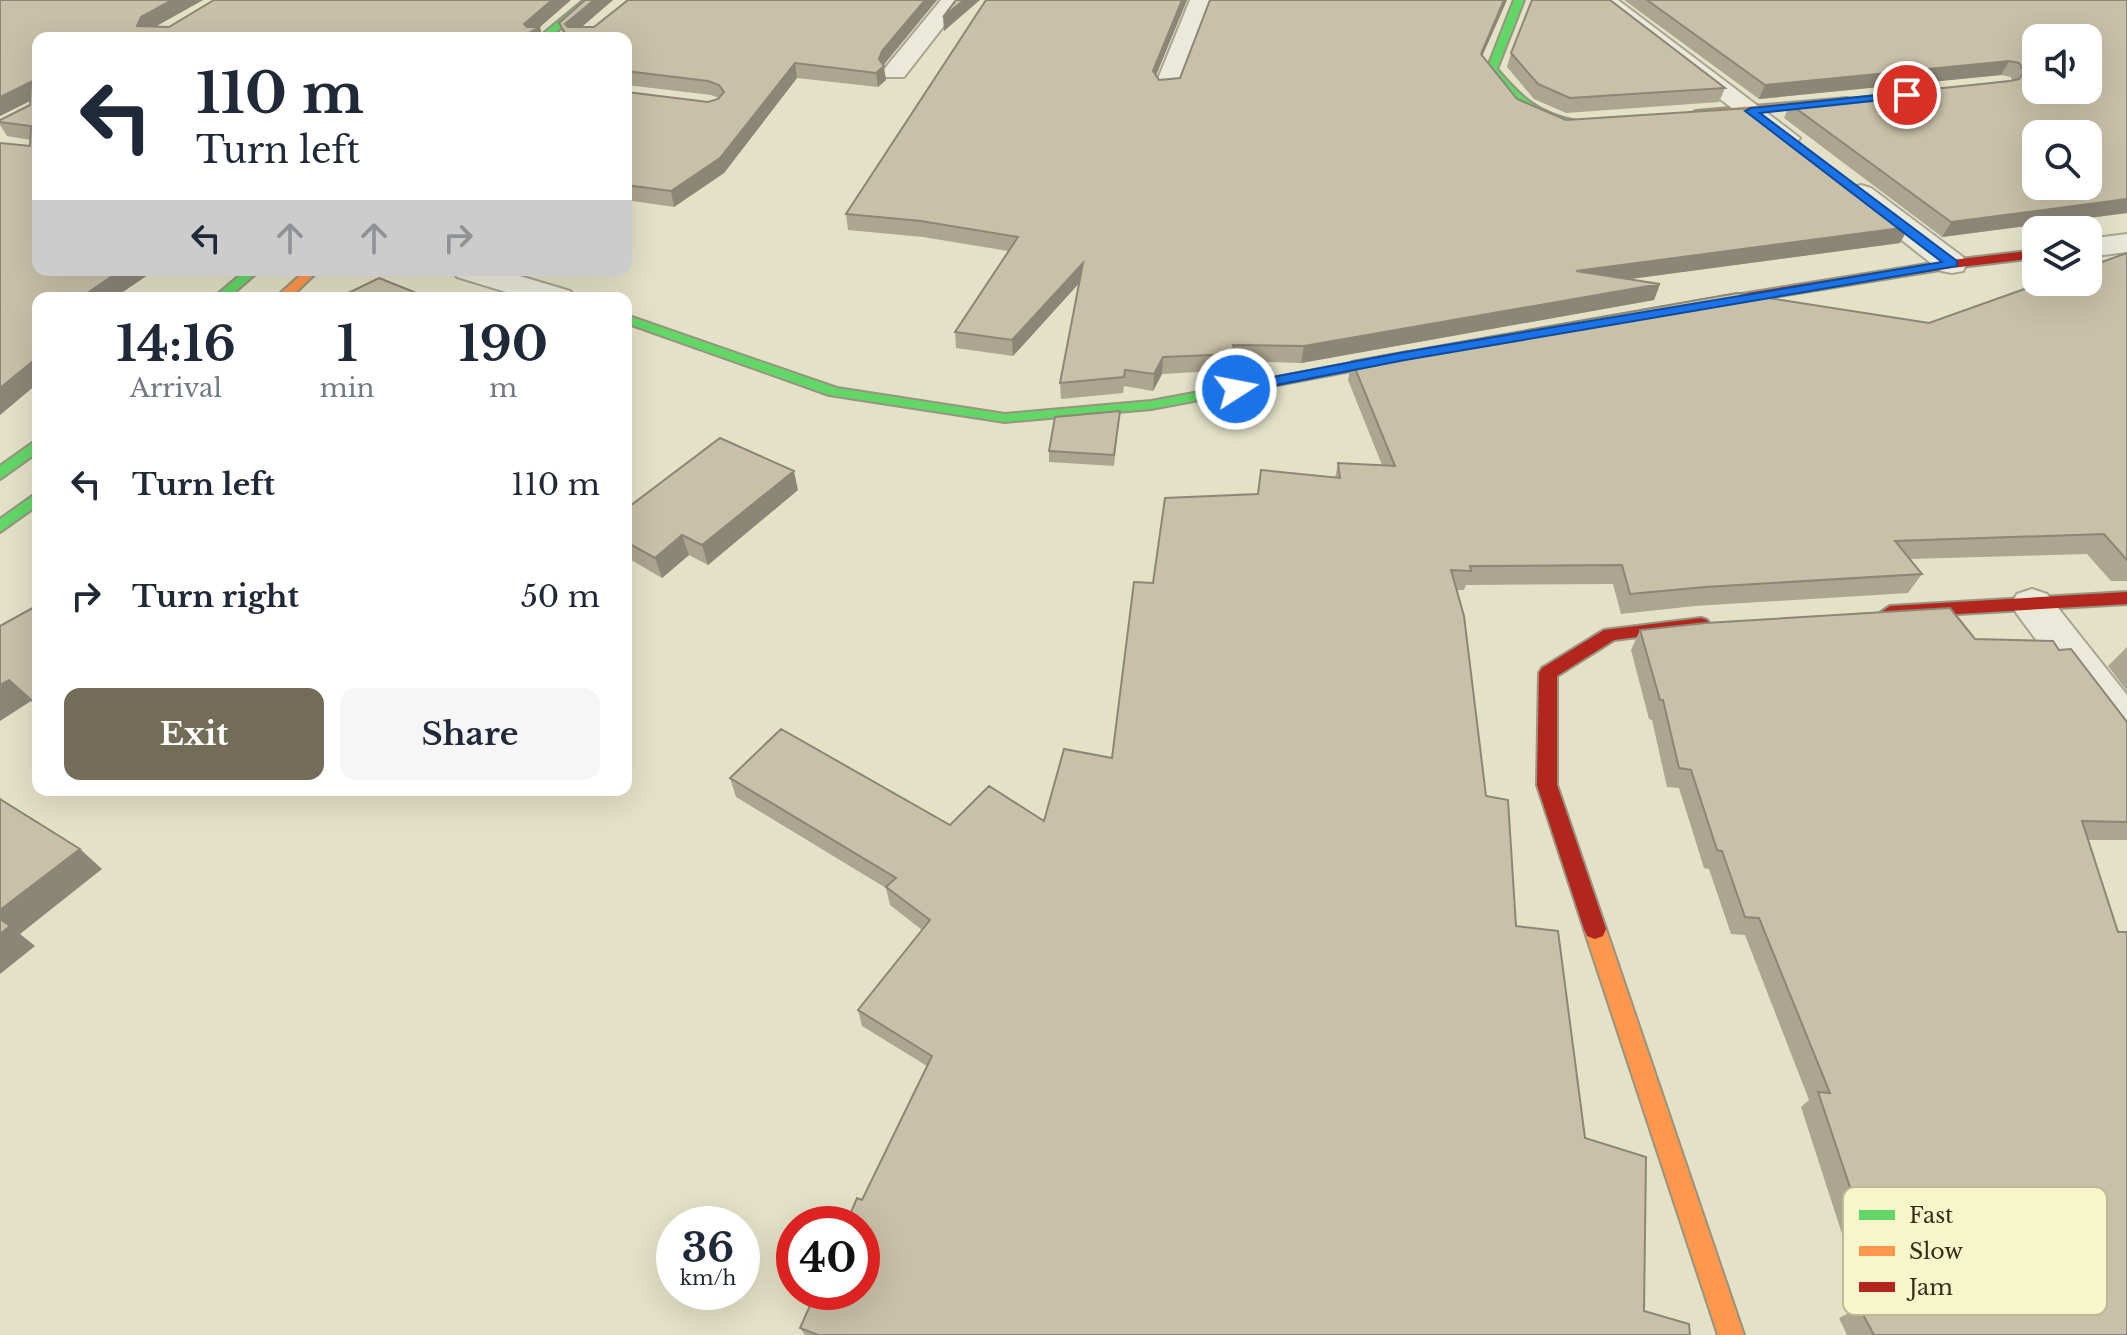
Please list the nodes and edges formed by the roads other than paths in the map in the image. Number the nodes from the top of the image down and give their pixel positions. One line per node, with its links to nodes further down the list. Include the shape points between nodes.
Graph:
1 (590, 0): 6 (street)
2 (953, 0): 7 (street)
3 (1201, 0): 8 (street)
4 (1519, 0): 12 (street, via 1492,69 1523,106 1539,116 1561,124)
5 (1604, 0): 10 (street)
6 (550, 32)
7 (895, 72)
8 (1167, 86)
9 (1860, 100): 10 (street)
10 (1751, 111): 11 (street); 13 (street)
11 (1672, 116)
12 (1593, 121)
13 (1801, 149)
14 (1839, 178): 18 (street)
15 (2127, 243): 16 (street)
16 (2102, 246)
17 (2022, 256): 18 (street)
18 (1952, 264): 25 (street)
19 (247, 276): 22 (street)
20 (306, 276): 23 (street)
21 (488, 276): 24 (street)
22 (227, 292)
23 (289, 292)
24 (540, 292)
25 (1672, 310)
26 (632, 321): 27 (street, via 834,392 1005,418 1151,405)
27 (1421, 353)
28 (32, 449): 29 (street)
29 (0, 474)
30 (32, 502): 31 (street)
31 (0, 527)
32 (2127, 598): 33 (street)
33 (2032, 604): 34 (street); 36 (street)
34 (1879, 613)
35 (1725, 622): 37 (street, via 1610,634 1548,673 1547,785)
36 (2127, 728)
37 (1731, 1335)

